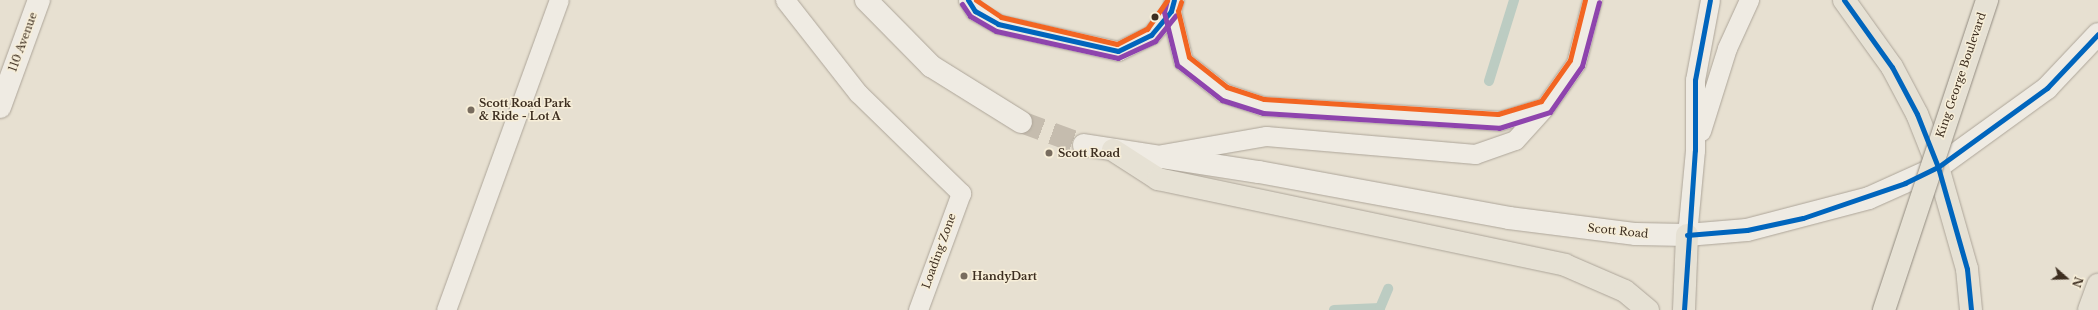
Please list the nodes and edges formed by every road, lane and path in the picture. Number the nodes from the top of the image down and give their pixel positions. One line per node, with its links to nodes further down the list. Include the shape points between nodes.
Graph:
1 (39, 0): 13 (main road, 110 Avenue)
2 (559, 0): 23 (lane)
3 (785, 0): 24 (lane, Loading Zone, via 858,93 961,193)
4 (866, 0): 15 (main road, via 931,66)
5 (968, 0): 11 (lane, via 975,11 998,24 1118,51 1151,35)
6 (1592, 0): 14 (lane, via 1576,63)
7 (1710, 0): 18 (lane, via 1695,80)
8 (1749, 0): 18 (lane, via 1727,48)
9 (1844, 0): 20 (main road, via 1892,67 1917,114)
10 (1987, 0): 27 (main road, King George Boulevard, bridge)
11 (1173, 5): 14 (lane, via 1183,61 1224,93 1263,106 1499,121)
12 (2098, 34): 20 (main road, Scott Road, via 2047,88)
13 (0, 107)
14 (1545, 107): 19 (lane, via 1515,140 1475,154 1266,136)
15 (1021, 122)
16 (1084, 145): 17 (main road, Scott Road)
17 (1113, 150): 19 (main road, Scott Road); 25 (main road, via 1158,179 1564,265 1625,291)
18 (1695, 150): 21 (lane)
19 (1147, 156): 21 (main road, Scott Road, via 1260,172 1509,218 1636,234)
20 (1938, 167): 21 (main road, Scott Road, via 1869,198 1803,218 1747,230); 28 (main road, via 1967,268)
21 (1687, 235): 26 (main road)
22 (2098, 285): 29 (main road)
23 (446, 310)
24 (918, 310)
25 (1648, 310)
26 (1684, 310)
27 (1884, 310)
28 (1971, 310)
29 (2089, 310)

